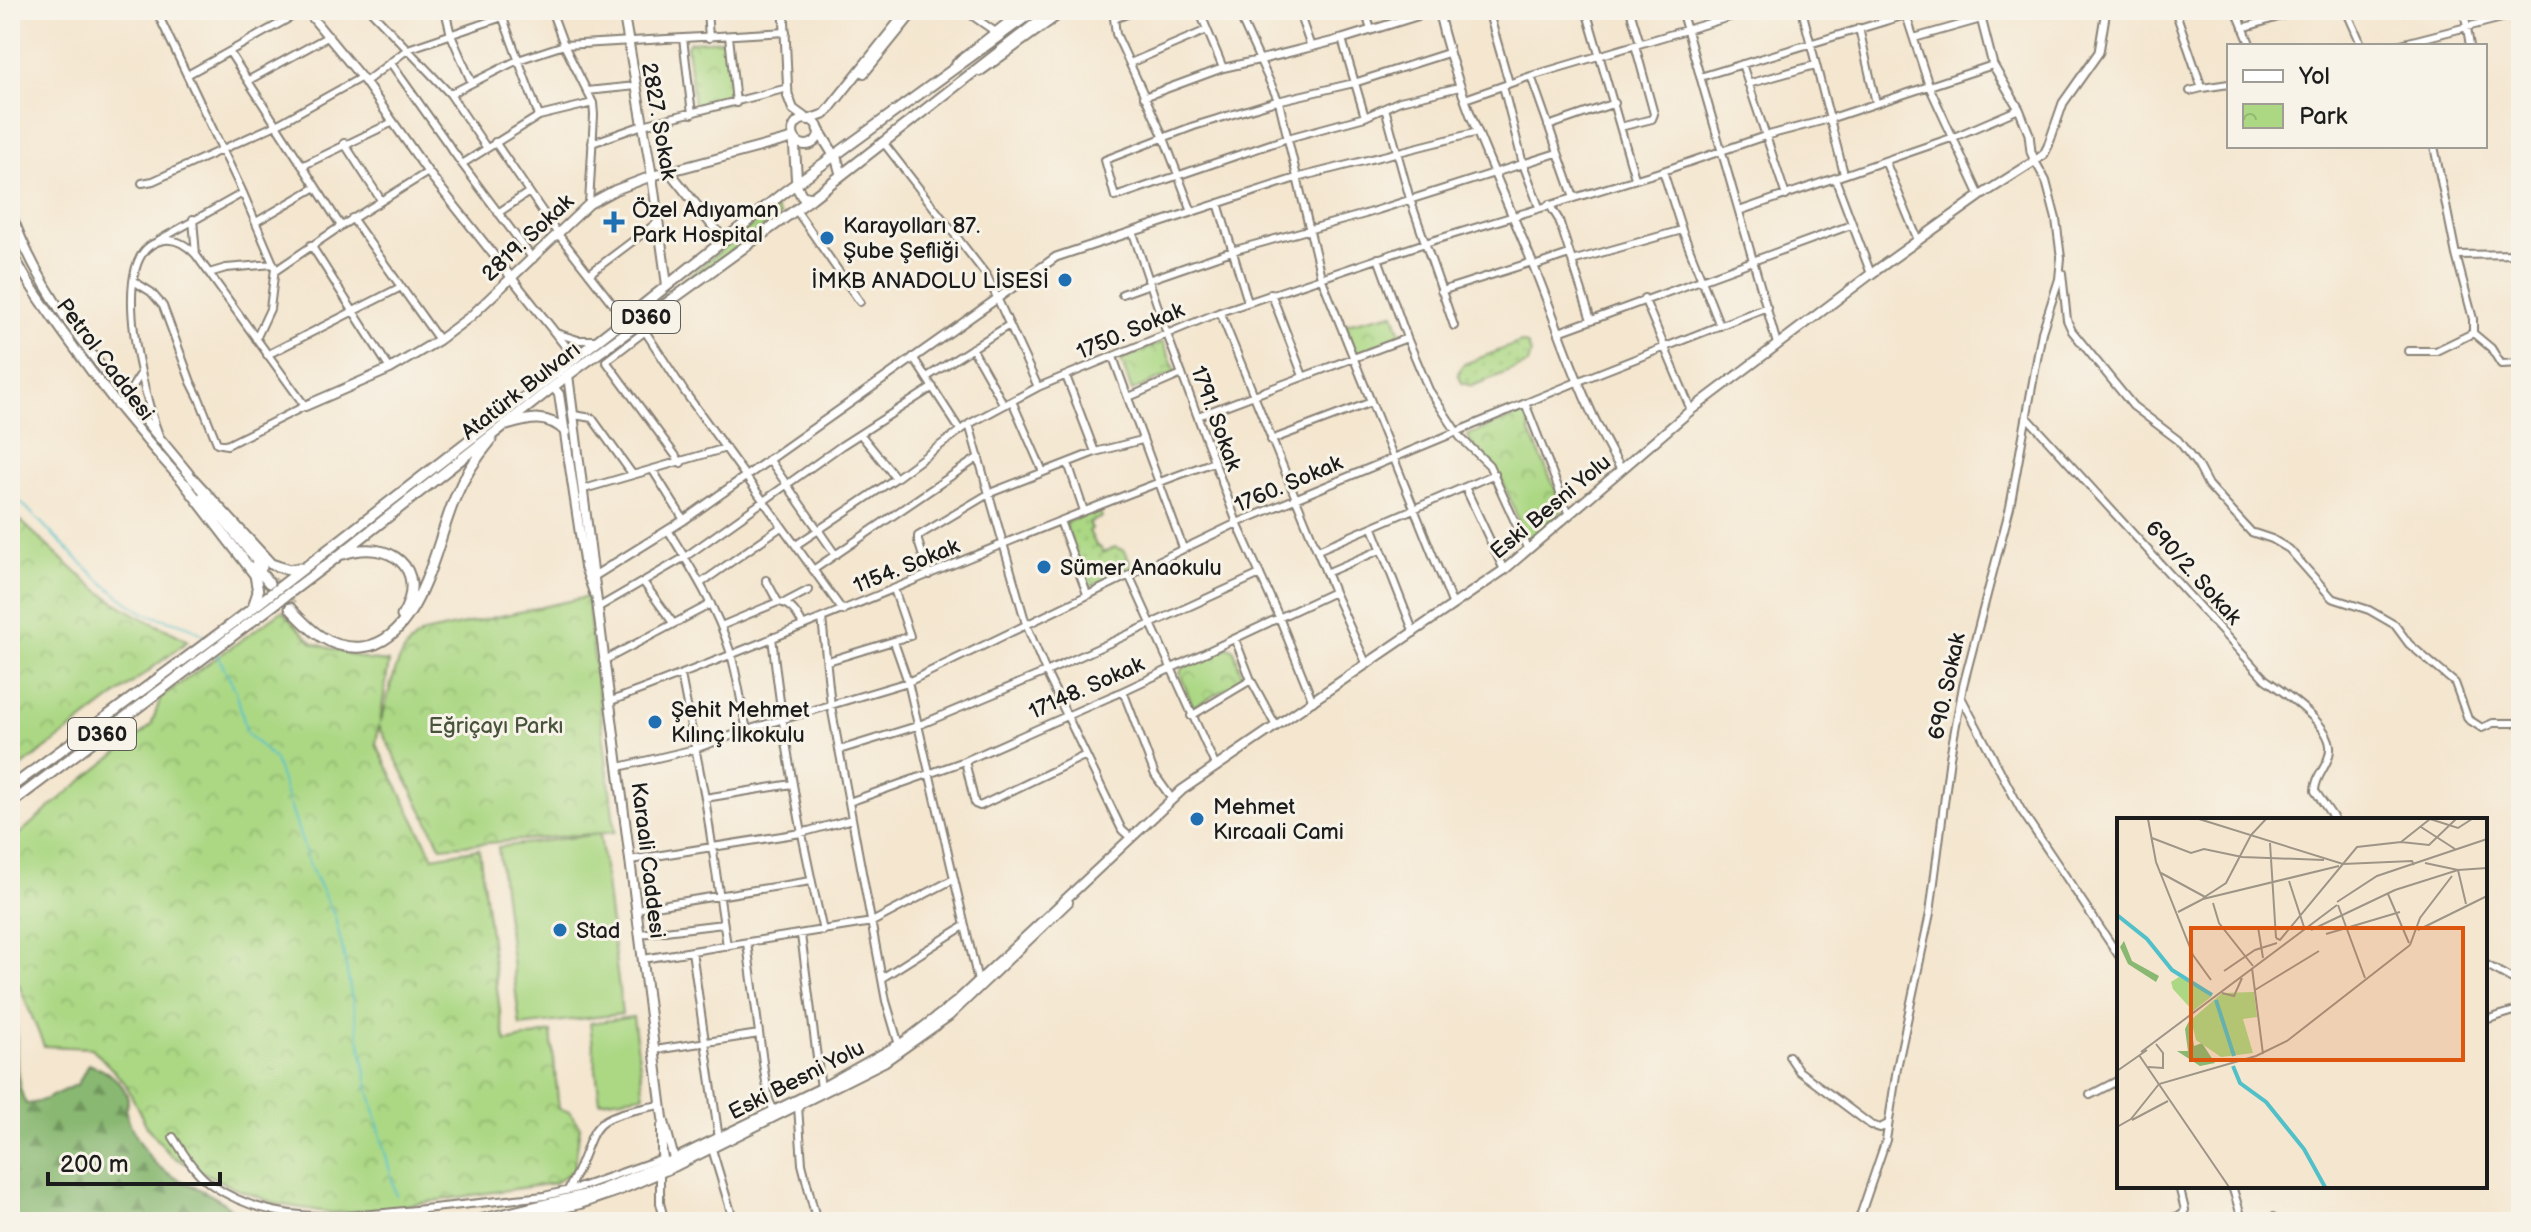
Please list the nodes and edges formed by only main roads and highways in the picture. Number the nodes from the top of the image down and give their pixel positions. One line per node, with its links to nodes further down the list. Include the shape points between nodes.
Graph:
1 (623, 10): 13 (main road, 2827. Sokak)
2 (908, 10): 6 (main road, via 826,113)
3 (915, 10): 7 (main road)
4 (1035, 10): 9 (highway, Atatürk Bulvarı / D360)
5 (1053, 10): 12 (highway, Atatürk Bulvarı / D360)
6 (808, 120): 7 (main road); 8 (main road, via 796,124); 8 (main road, via 793,109 788,92)
7 (818, 129): 8 (main road, via 810,144 801,144); 9 (highway)
8 (794, 136): 11 (main road, 2819. Sokak); 14 (highway)
9 (834, 155): 12 (highway); 14 (highway, Atatürk Bulvarı / D360)
10 (2035, 161): 35 (main road, Eski Besni Yolu, via 1871,274 1691,410 1504,570 1172,799)
11 (669, 171): 13 (main road, 2819. Sokak); 17 (main road)
12 (841, 174): 15 (highway, Atatürk Bulvarı / D360)
13 (652, 176): 19 (main road, 2827. Sokak); 22 (main road, 2819. Sokak, via 589,204 439,340 390,369)
14 (797, 182): 15 (highway, via 802,196); 17 (highway, Atatürk Bulvarı / D360)
15 (812, 198): 20 (highway, Atatürk Bulvarı / D360)
16 (10, 210): 25 (main road, via 41,282 126,397 148,415)
17 (724, 240): 19 (highway, Atatürk Bulvarı / D360)
18 (10, 247): 25 (main road, Petrol Caddesi, via 39,298 116,406)
19 (667, 285): 27 (highway, Atatürk Bulvarı / D360)
20 (568, 375): 21 (highway, Atatürk Bulvarı / D360); 29 (main road, Karaali Caddesi)
21 (553, 387): 23 (highway, Atatürk Bulvarı / D360); 24 (main road, Karaali Caddesi)
22 (305, 406)
23 (501, 427): 24 (highway, via 544,419); 26 (highway, Atatürk Bulvarı / D360); 26 (highway, via 463,481 414,608 396,633 370,647 346,648 318,637 291,606 318,631 342,642 369,641 392,629 407,608 411,590 404,564 374,549)
24 (566, 432): 29 (main road, Karaali Caddesi, via 585,567)
25 (189, 481): 27 (highway, via 222,507 271,564 289,570); 28 (highway); 30 (highway, via 255,575 258,592)
26 (337, 557): 31 (highway, Atatürk Bulvarı / D360)
27 (307, 565): 30 (highway, Atatürk Bulvarı / D360)
28 (271, 581)
29 (599, 607): 36 (main road, Karaali Caddesi)
30 (252, 608): 31 (highway, Atatürk Bulvarı / D360)
31 (239, 624): 32 (highway, D360)
32 (190, 659): 33 (highway, D360); 34 (highway, D360)
33 (10, 788)
34 (10, 804)
35 (1089, 878): 36 (main road, Eski Besni Yolu, via 940,1016 899,1045); 36 (main road, Eski Besni Yolu, via 932,1030 884,1062 798,1106)
36 (667, 1165): 37 (main road, Eski Besni Yolu, via 591,1193); 38 (main road, Eski Besni Yolu, via 593,1200)
37 (469, 1222)
38 (503, 1222)

